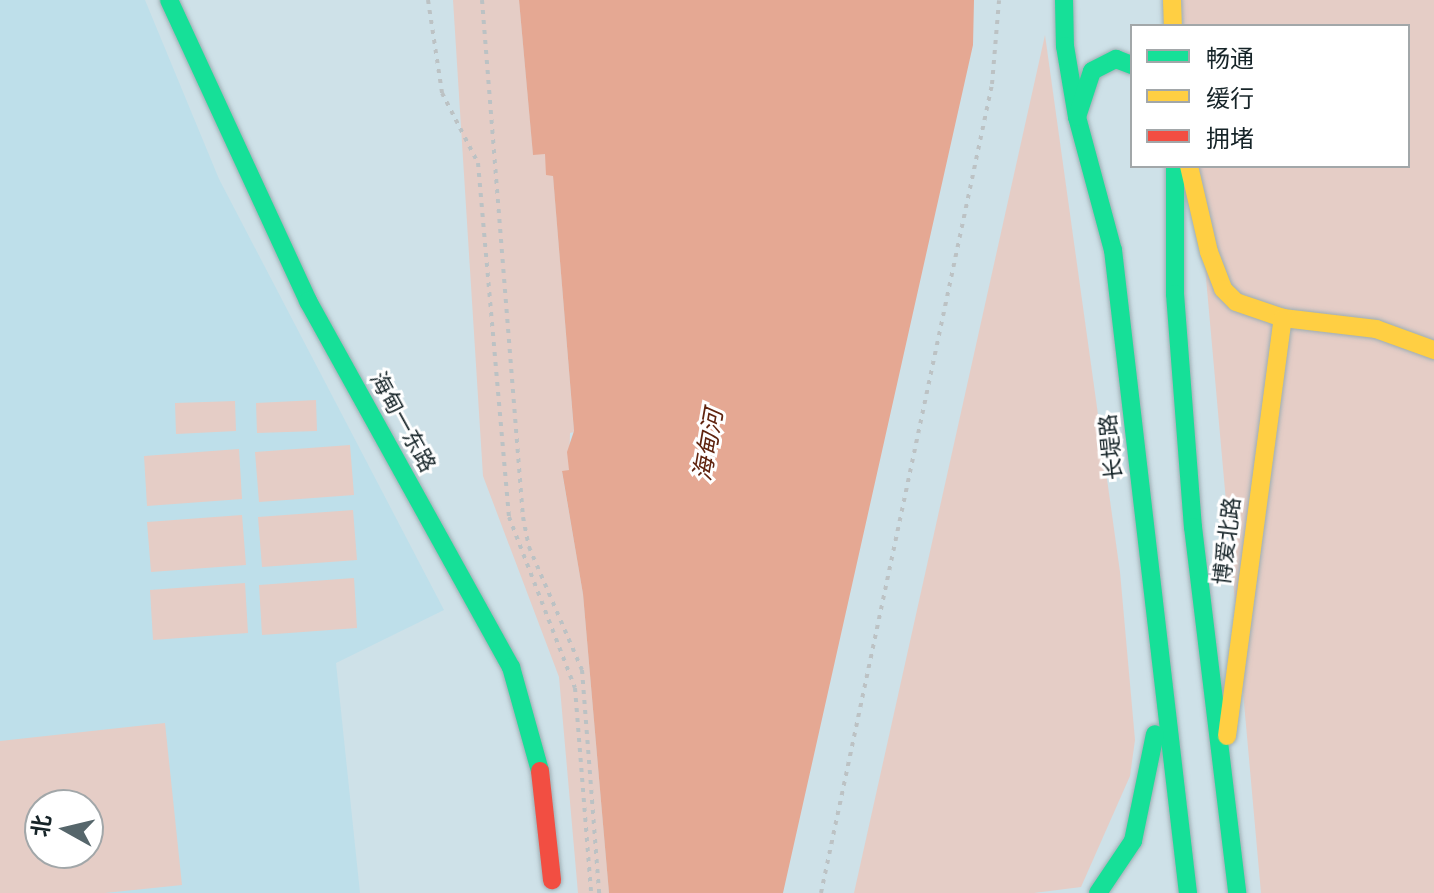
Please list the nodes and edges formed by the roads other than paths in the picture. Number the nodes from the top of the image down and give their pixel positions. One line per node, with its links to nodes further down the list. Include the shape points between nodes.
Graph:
1 (169, 0): 2 (main road, 海甸一东路, via 308,301 511,667 539,762 558,879 553,771 521,663 319,295)
2 (182, 0)
3 (1064, 0): 7 (main road, 长堤路, via 1065,46)
4 (1172, 0): 5 (main road)
5 (1173, 24)
6 (1130, 64): 7 (main road, via 1116,59 1092,71)
7 (1077, 117): 12 (main road, 长堤路, via 1113,250)
8 (1175, 168): 13 (main road, via 1175,294 1188,465)
9 (1190, 168): 10 (main road, via 1223,289 1236,302)
10 (1283, 318): 11 (main road, via 1376,329); 13 (main road, 博爱北路)
11 (1434, 350)
12 (1163, 687): 14 (main road, via 1139,823 1125,856); 15 (main road, 长堤路)
13 (1223, 770): 16 (main road)
14 (1098, 893)
15 (1188, 893)
16 (1237, 893)

